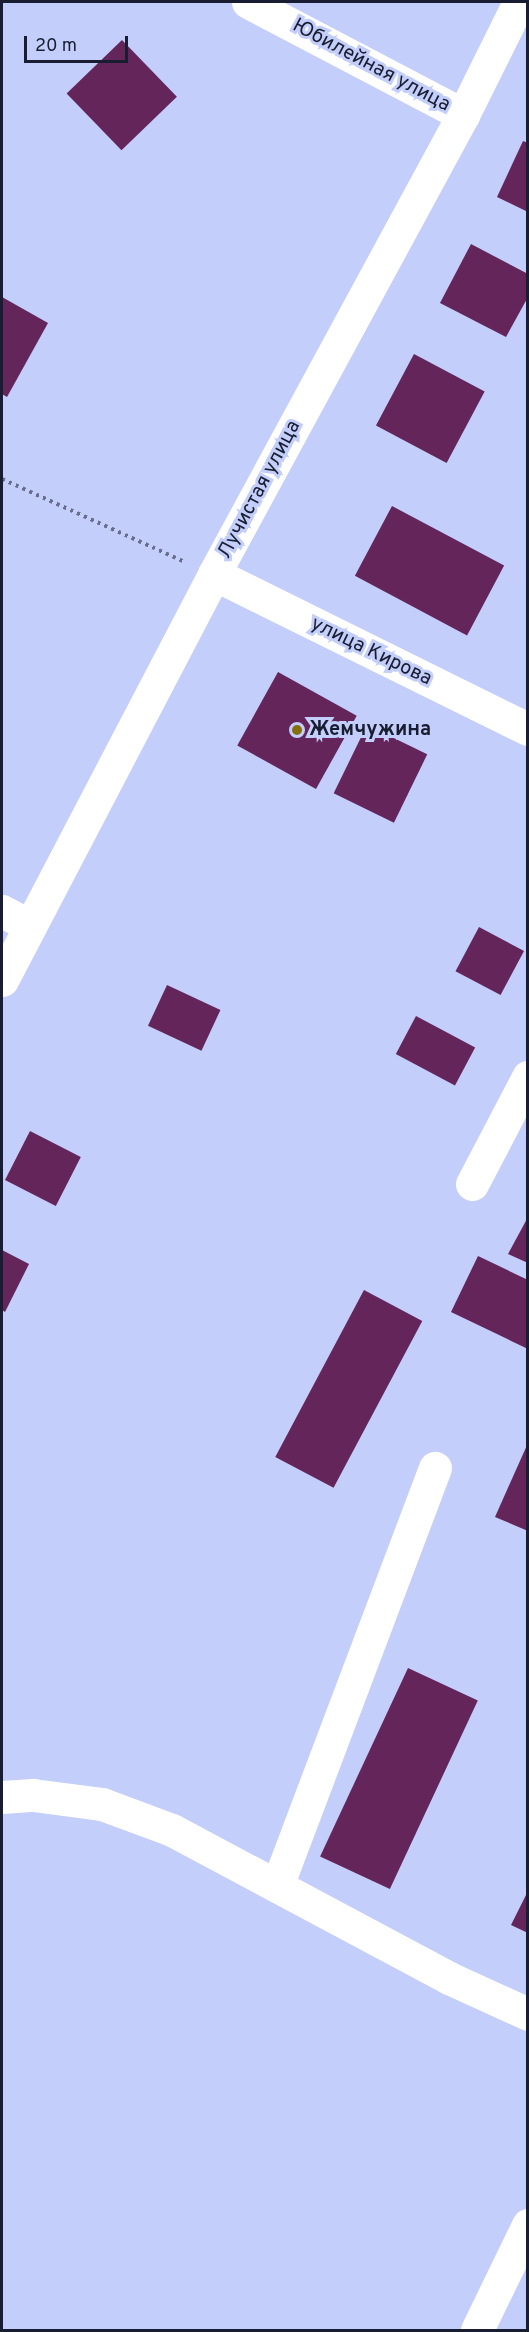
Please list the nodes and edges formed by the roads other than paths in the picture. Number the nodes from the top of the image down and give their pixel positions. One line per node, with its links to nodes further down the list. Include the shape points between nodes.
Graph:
1 (248, 2): 3 (street, Юбилейная улица)
2 (519, 2): 3 (street, Лучистая улица)
3 (463, 115): 4 (street, Лучистая улица)
4 (214, 574): 5 (street, улица Кирова); 7 (street, Лучистая улица)
5 (528, 729)
6 (2, 911): 7 (street)
7 (30, 926): 8 (street, Лучистая улица)
8 (2, 980)
9 (528, 1077): 10 (street)
10 (472, 1184)
11 (435, 1468): 13 (street)
12 (2, 1797): 13 (street, via 33,1795 102,1804 172,1830)
13 (277, 1886): 14 (street, via 449,1978)
14 (528, 2014)
15 (528, 2225): 16 (street)
16 (477, 2331)

